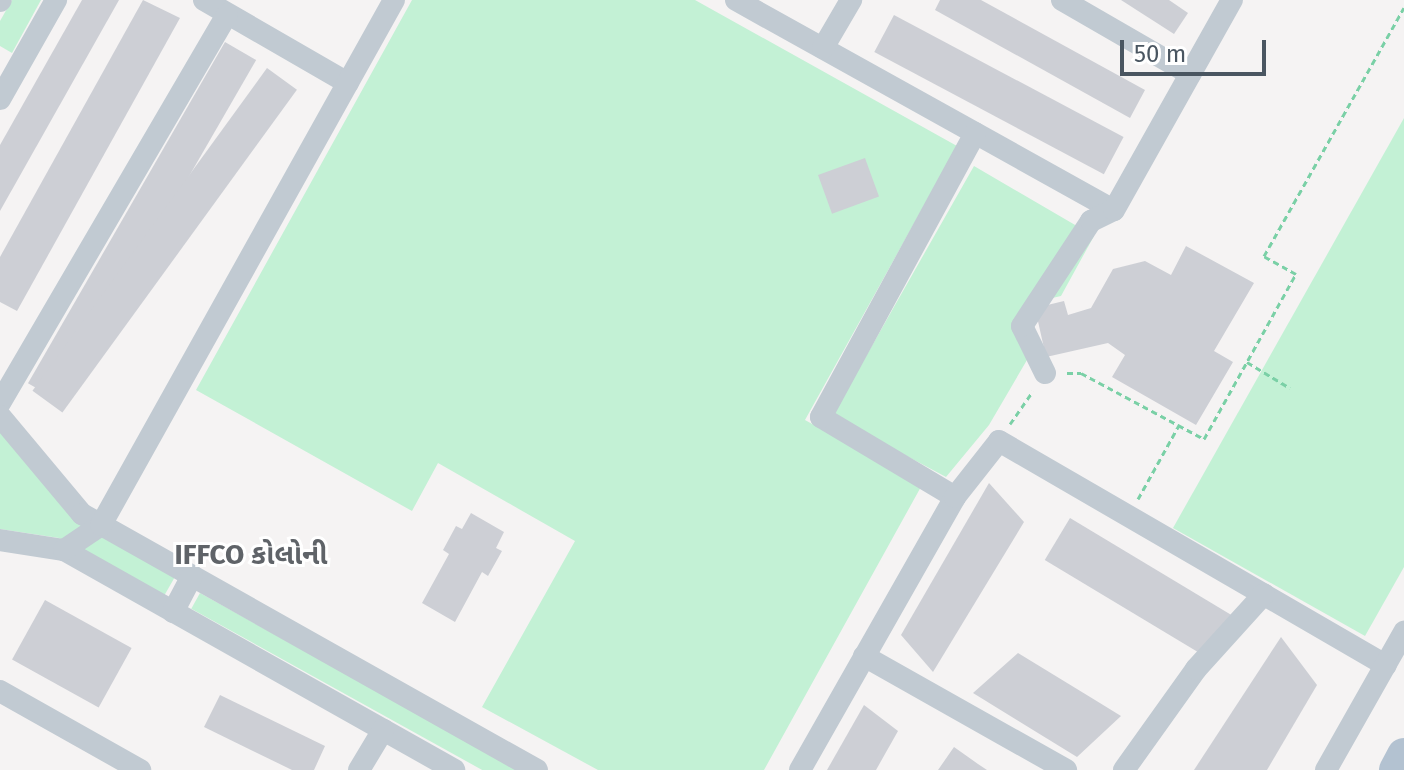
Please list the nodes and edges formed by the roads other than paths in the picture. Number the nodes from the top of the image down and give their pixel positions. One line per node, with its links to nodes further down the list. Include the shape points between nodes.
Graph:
1 (56, 0): 10 (street)
2 (204, 0): 8 (street)
3 (394, 0): 12 (street)
4 (736, 0): 9 (street)
5 (851, 0): 9 (street)
6 (1062, 0): 11 (street)
7 (1232, 0): 11 (street)
8 (227, 14): 12 (street); 17 (street)
9 (823, 48): 14 (street)
10 (8, 65): 13 (street)
11 (1190, 74): 15 (street)
12 (348, 83): 20 (street)
13 (0, 99)
14 (975, 133): 15 (street); 19 (street, via 821,417)
15 (1114, 210): 16 (street, via 1091,221 1022,326)
16 (1045, 373)
17 (0, 403)
18 (0, 416): 20 (street, via 82,514)
19 (955, 497): 24 (street, via 999,441); 27 (street)
20 (101, 525): 22 (street); 23 (street)
21 (0, 540): 22 (street)
22 (64, 550): 25 (street)
23 (192, 576): 25 (street); 35 (street)
24 (1264, 594): 28 (street); 38 (street, via 1196,669)
25 (173, 612): 30 (street)
26 (1404, 632): 28 (street)
27 (864, 656): 36 (street); 37 (street)
28 (1386, 665): 39 (street)
29 (0, 691): 32 (street)
30 (383, 730): 33 (street); 34 (street)
31 (1404, 755): 40 (main road)
32 (140, 770)
33 (359, 770)
34 (454, 770)
35 (537, 770)
36 (800, 770)
37 (1066, 770)
38 (1124, 770)
39 (1326, 770)
40 (1396, 770)

